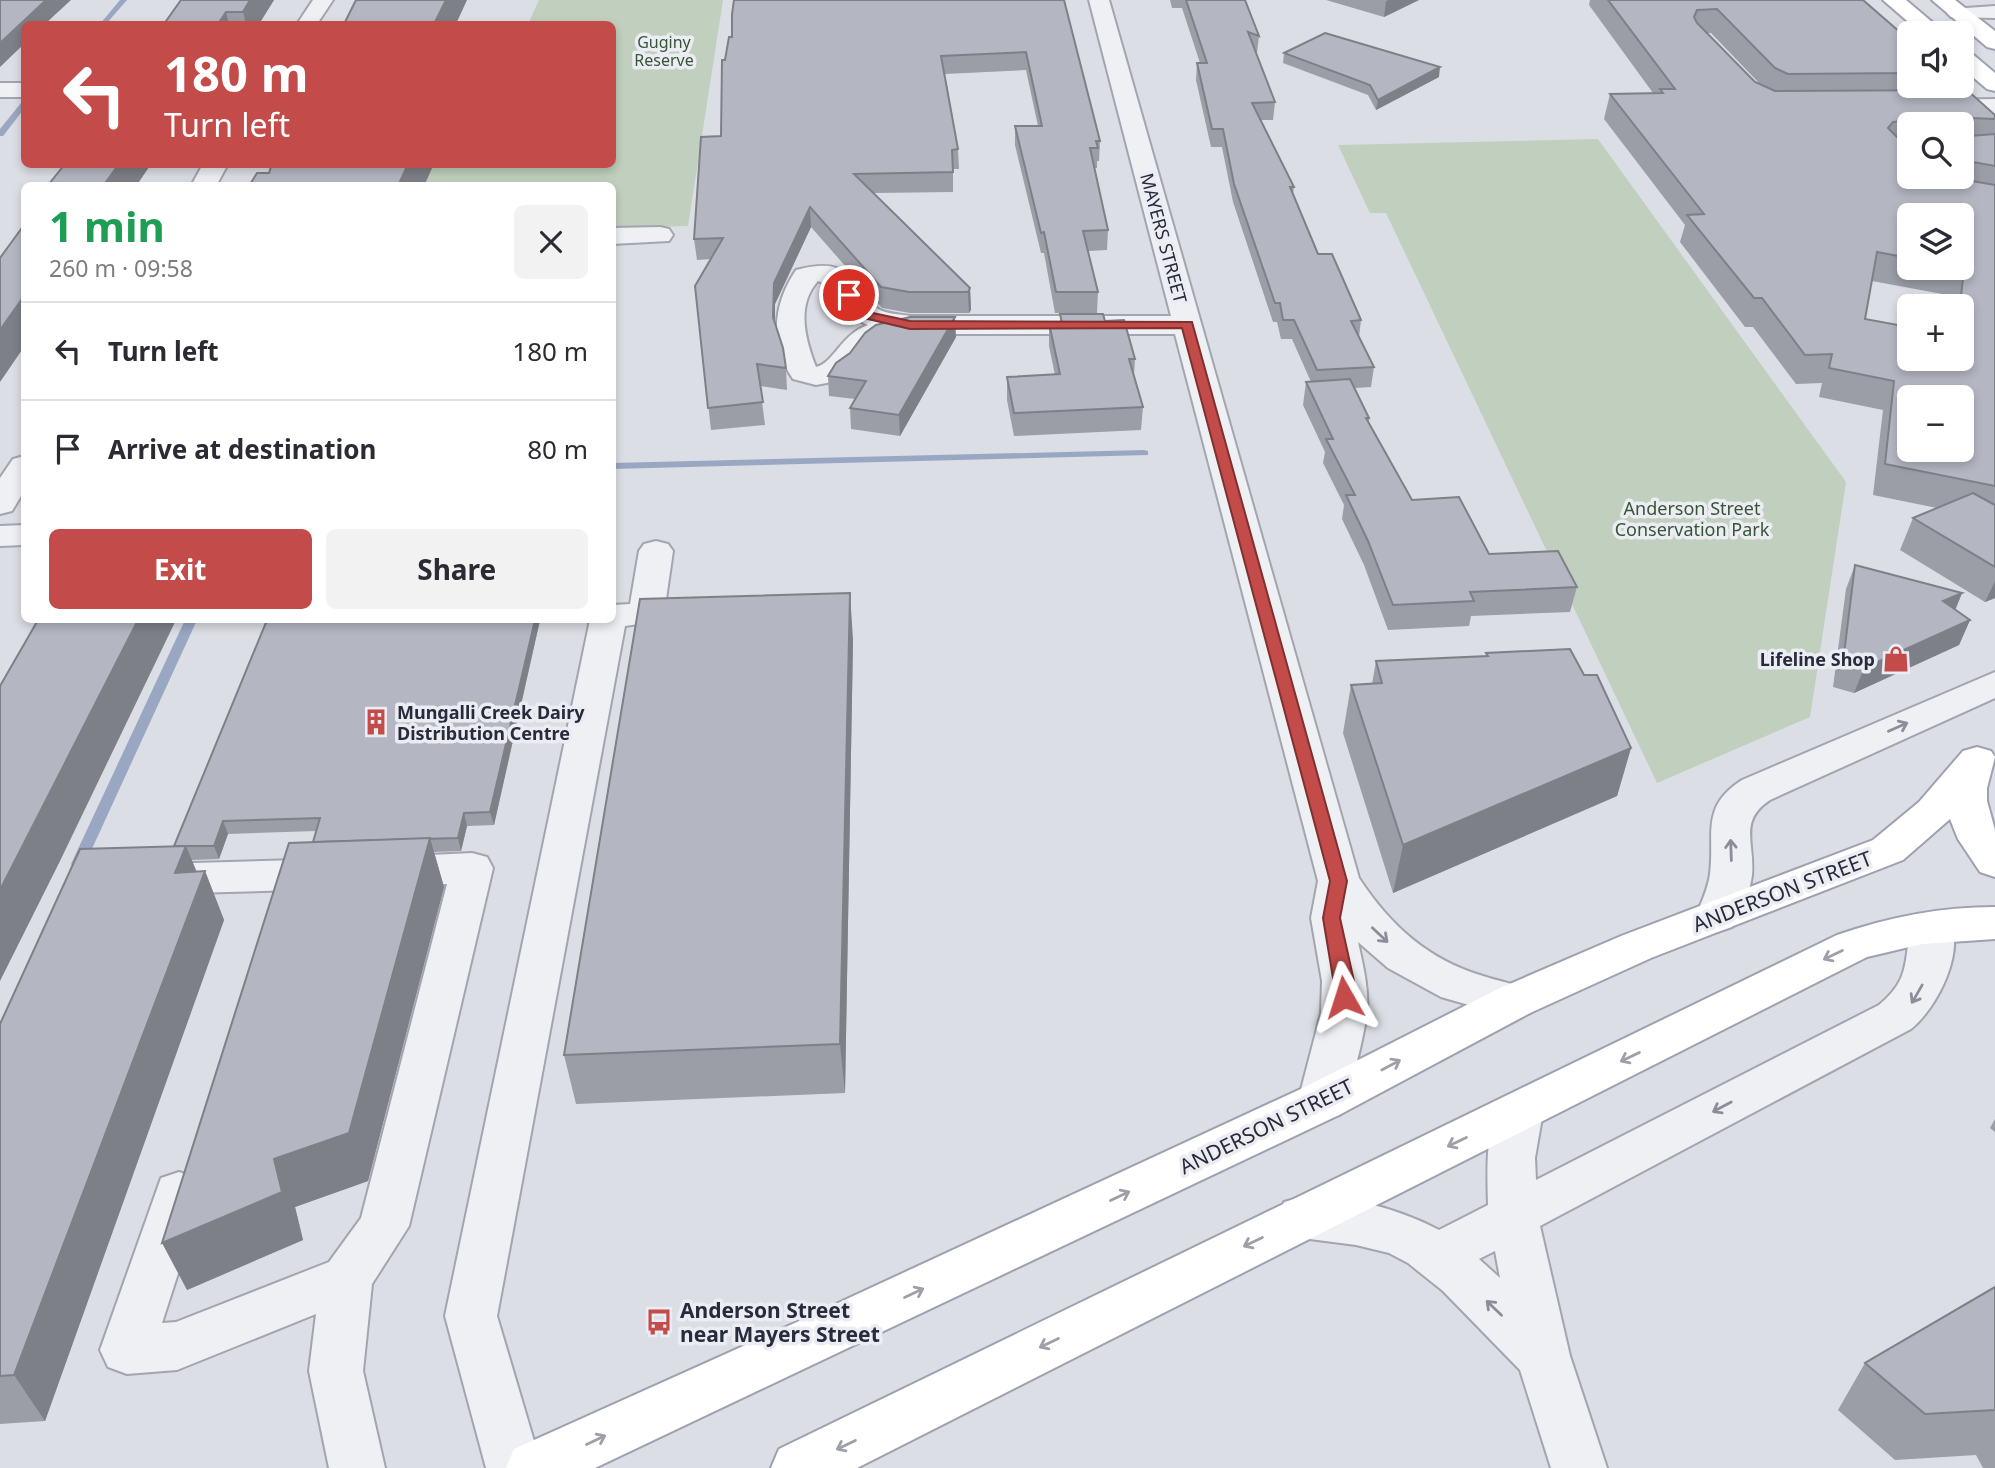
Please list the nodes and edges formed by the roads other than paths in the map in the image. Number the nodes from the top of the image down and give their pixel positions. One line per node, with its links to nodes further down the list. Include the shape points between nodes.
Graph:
1 (323, 0): 6 (street)
2 (1099, 0): 18 (street, MAYERS STREET)
3 (1893, 0): 7 (main road)
4 (1950, 6): 5 (street); 8 (main road)
5 (1995, 12)
6 (309, 21)
7 (1919, 21)
8 (1995, 42)
9 (1974, 67): 10 (main road)
10 (1995, 84)
11 (0, 90): 12 (street)
12 (21, 90)
13 (1995, 106): 14 (street)
14 (1906, 107)
15 (660, 235): 16 (street)
16 (616, 236)
17 (910, 325): 18 (street)
18 (1187, 325): 30 (street, MAYERS STREET)
19 (21, 471): 20 (street)
20 (0, 504)
21 (21, 535): 22 (street)
22 (0, 536)
23 (656, 551): 24 (street, via 646,613)
24 (616, 615)
25 (607, 623): 44 (street, via 471,1316)
26 (1995, 684): 31 (street, one-way to 26, via 1731,875 1732,813 1747,794)
27 (1986, 752): 28 (main road, via 1966,783 1968,811); 31 (main road, ANDERSON STREET, via 1933,812 1888,850)
28 (1995, 862)
29 (126, 880): 41 (street, via 277,896 472,868 384,1226)
30 (1339, 881): 34 (street, MAYERS STREET, one-way to 34, via 1373,930 1393,947 1448,982 1479,995); 35 (street, MAYERS STREET, via 1332,918 1344,981 1344,1013)
31 (1717, 916): 34 (main road, ANDERSON STREET)
32 (1995, 923): 33 (main road)
33 (1933, 928): 36 (main road, one-way to 36, via 1852,946); 38 (street, one-way to 38, via 1921,992 1895,1017)
34 (1514, 1001): 35 (main road, ANDERSON STREET, one-way to 34)
35 (1322, 1101): 45 (main road, ANDERSON STREET, one-way to 35)
36 (1519, 1112): 38 (street, via 1511,1158); 39 (main road, one-way to 39)
37 (192, 1153): 41 (street, via 127,1350 177,1346)
38 (1513, 1216): 40 (street); 42 (street)
39 (1302, 1217): 40 (street, via 1389,1231); 46 (main road, one-way to 46)
40 (1437, 1256): 42 (street, one-way to 40)
41 (347, 1278): 43 (street, via 336,1371)
42 (1543, 1356): 47 (street)
43 (357, 1468)
44 (514, 1468)
45 (534, 1468)
46 (799, 1468)
47 (1578, 1468)

